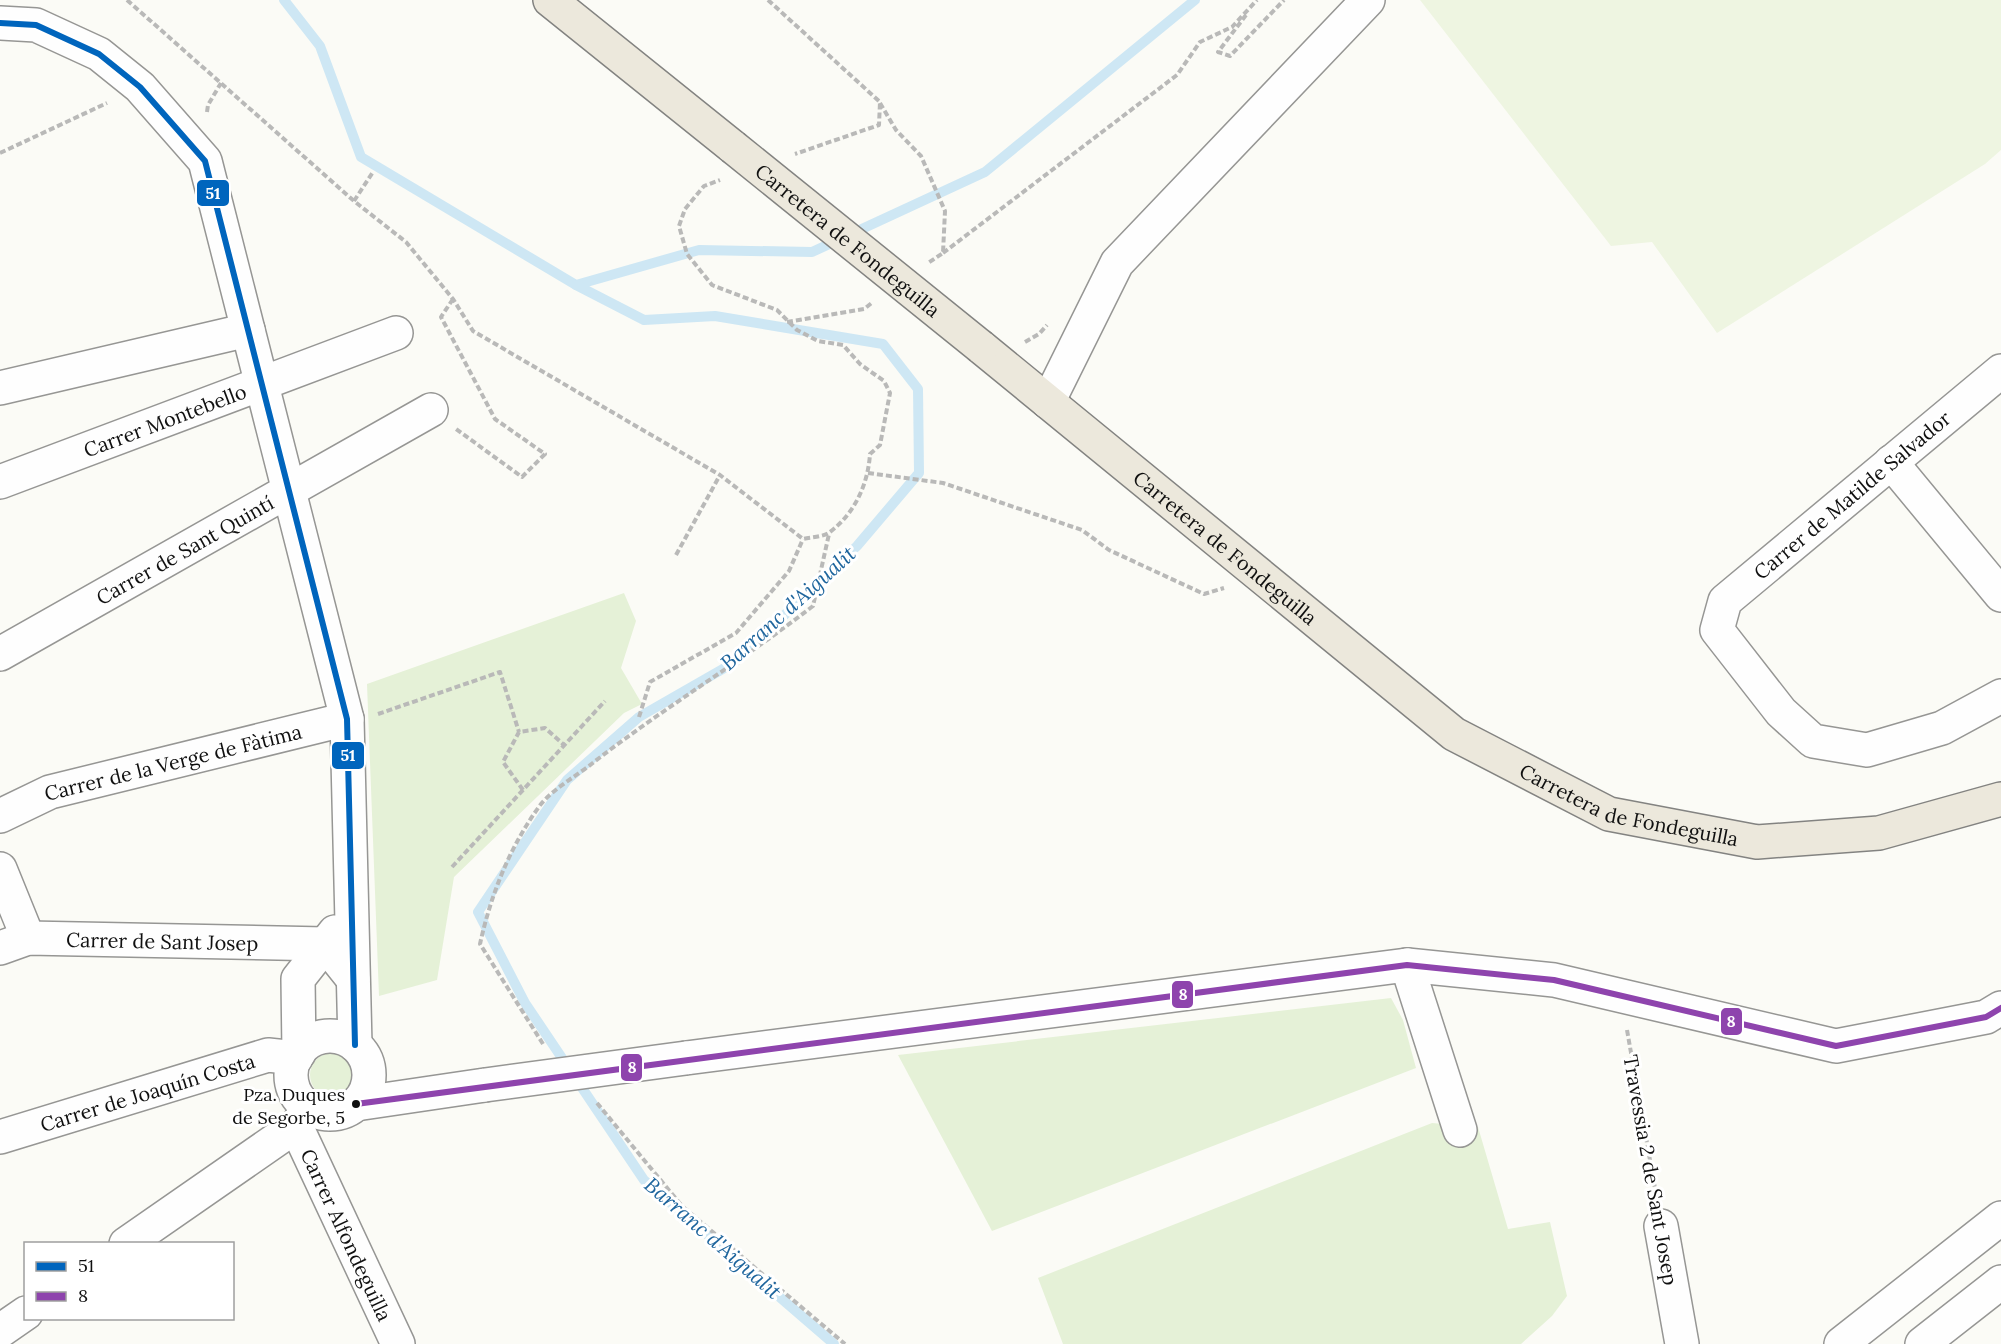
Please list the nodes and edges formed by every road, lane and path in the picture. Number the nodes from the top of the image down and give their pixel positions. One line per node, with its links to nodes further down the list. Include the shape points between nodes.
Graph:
1 (127, 0): 13 (path)
2 (550, 0): 21 (main road, Carretera de Fondeguilla, bridge)
3 (768, 0): 10 (path, via 880,102 879,125)
4 (1257, 0): 5 (path, via 1218,52 1230,56); 14 (path, via 1232,27 1200,42 1177,75)
5 (1284, 0)
6 (1368, 0): 21 (street, via 1117,262)
7 (0, 23): 8 (street, via 36,25 99,54)
8 (140, 87): 9 (path); 16 (street, via 205,161)
9 (0, 153)
10 (789, 156)
11 (373, 172): 13 (path)
12 (725, 178): 24 (path, via 704,186 685,209 679,226 687,254 712,285 777,310 797,330 818,341 843,345 860,364 884,381 890,393 880,445 870,454)
13 (354, 201): 15 (path, via 406,242)
14 (943, 253)
15 (453, 298): 22 (path, via 441,318 495,419 545,454 522,477); 25 (path, via 473,332)
16 (248, 330): 19 (street); 20 (street)
17 (396, 333): 19 (street, Carrer Montebello)
18 (2001, 370): 23 (street, Carrer de Matilde Salvador)
19 (262, 383): 26 (street, Carrer Montebello); 27 (street)
20 (0, 388)
21 (1048, 402): 31 (main road, Carretera de Fondeguilla)
22 (431, 410): 27 (street, Carrer de Sant Quintí)
23 (1891, 462): 32 (street); 34 (street, Carrer de Matilde Salvador, via 1725,601 1718,630 1781,712 1813,741 1867,750 1942,728)
24 (868, 473): 28 (path, via 856,503); 31 (path, via 943,483 1083,530 1109,550 1204,594)
25 (720, 475): 29 (path); 30 (path)
26 (0, 482)
27 (289, 491): 33 (street, Carrer de Sant Quintí); 37 (street)
28 (829, 534): 29 (path); 53 (path, via 813,606 542,802 510,853 488,909 480,944)
29 (802, 539): 36 (path, via 789,571 736,633 650,682)
30 (676, 555)
31 (1262, 577): 41 (main road, Carretera de Fondeguilla, via 1454,735 1609,814 1757,842 1879,833)
32 (1998, 585)
33 (0, 654)
34 (2001, 696)
35 (604, 701): 39 (path)
36 (639, 717)
37 (347, 719): 38 (path, via 368,717 500,672); 42 (street, Carrer de la Verge de Fàtima, via 50,792); 45 (street)
38 (519, 732): 39 (path, via 545,728); 40 (path, via 503,762)
39 (564, 745): 40 (path)
40 (523, 790): 43 (path)
41 (2001, 799)
42 (0, 816)
43 (452, 867)
44 (0, 869): 46 (street)
45 (351, 912): 47 (street); 49 (street)
46 (14, 943): 47 (street, Carrer de Sant Josep)
47 (325, 944): 49 (street); 54 (street, via 298,979)
48 (1407, 965): 50 (street, via 1554,980); 56 (street, bridge); 58 (street)
49 (353, 979): 52 (street)
50 (1627, 996): 51 (street, via 1836,1046 1986,1017); 61 (path, Travessia 2 de Sant Josep, via 1627,1032)
51 (2001, 1008)
52 (355, 1045): 54 (street, via 332,1036 308,1044); 56 (street, via 363,1054 369,1075 363,1096)
53 (550, 1050)
54 (297, 1055): 57 (street, via 291,1080); 59 (street, Carrer de Joaquín Costa, via 268,1055)
55 (594, 1100): 67 (path, via 682,1206)
56 (356, 1104): 57 (street, via 346,1111)
57 (303, 1117): 62 (street); 66 (street, Carrer Alfondeguilla)
58 (1460, 1130)
59 (0, 1137)
60 (2001, 1218): 69 (street)
61 (1661, 1226): 68 (street, Travessia 2 de Sant Josep)
62 (129, 1242)
63 (2001, 1282): 70 (street)
64 (24, 1314): 65 (street)
65 (0, 1331)
66 (398, 1344)
67 (845, 1344)
68 (1682, 1344)
69 (1841, 1344)
70 (1922, 1344)

